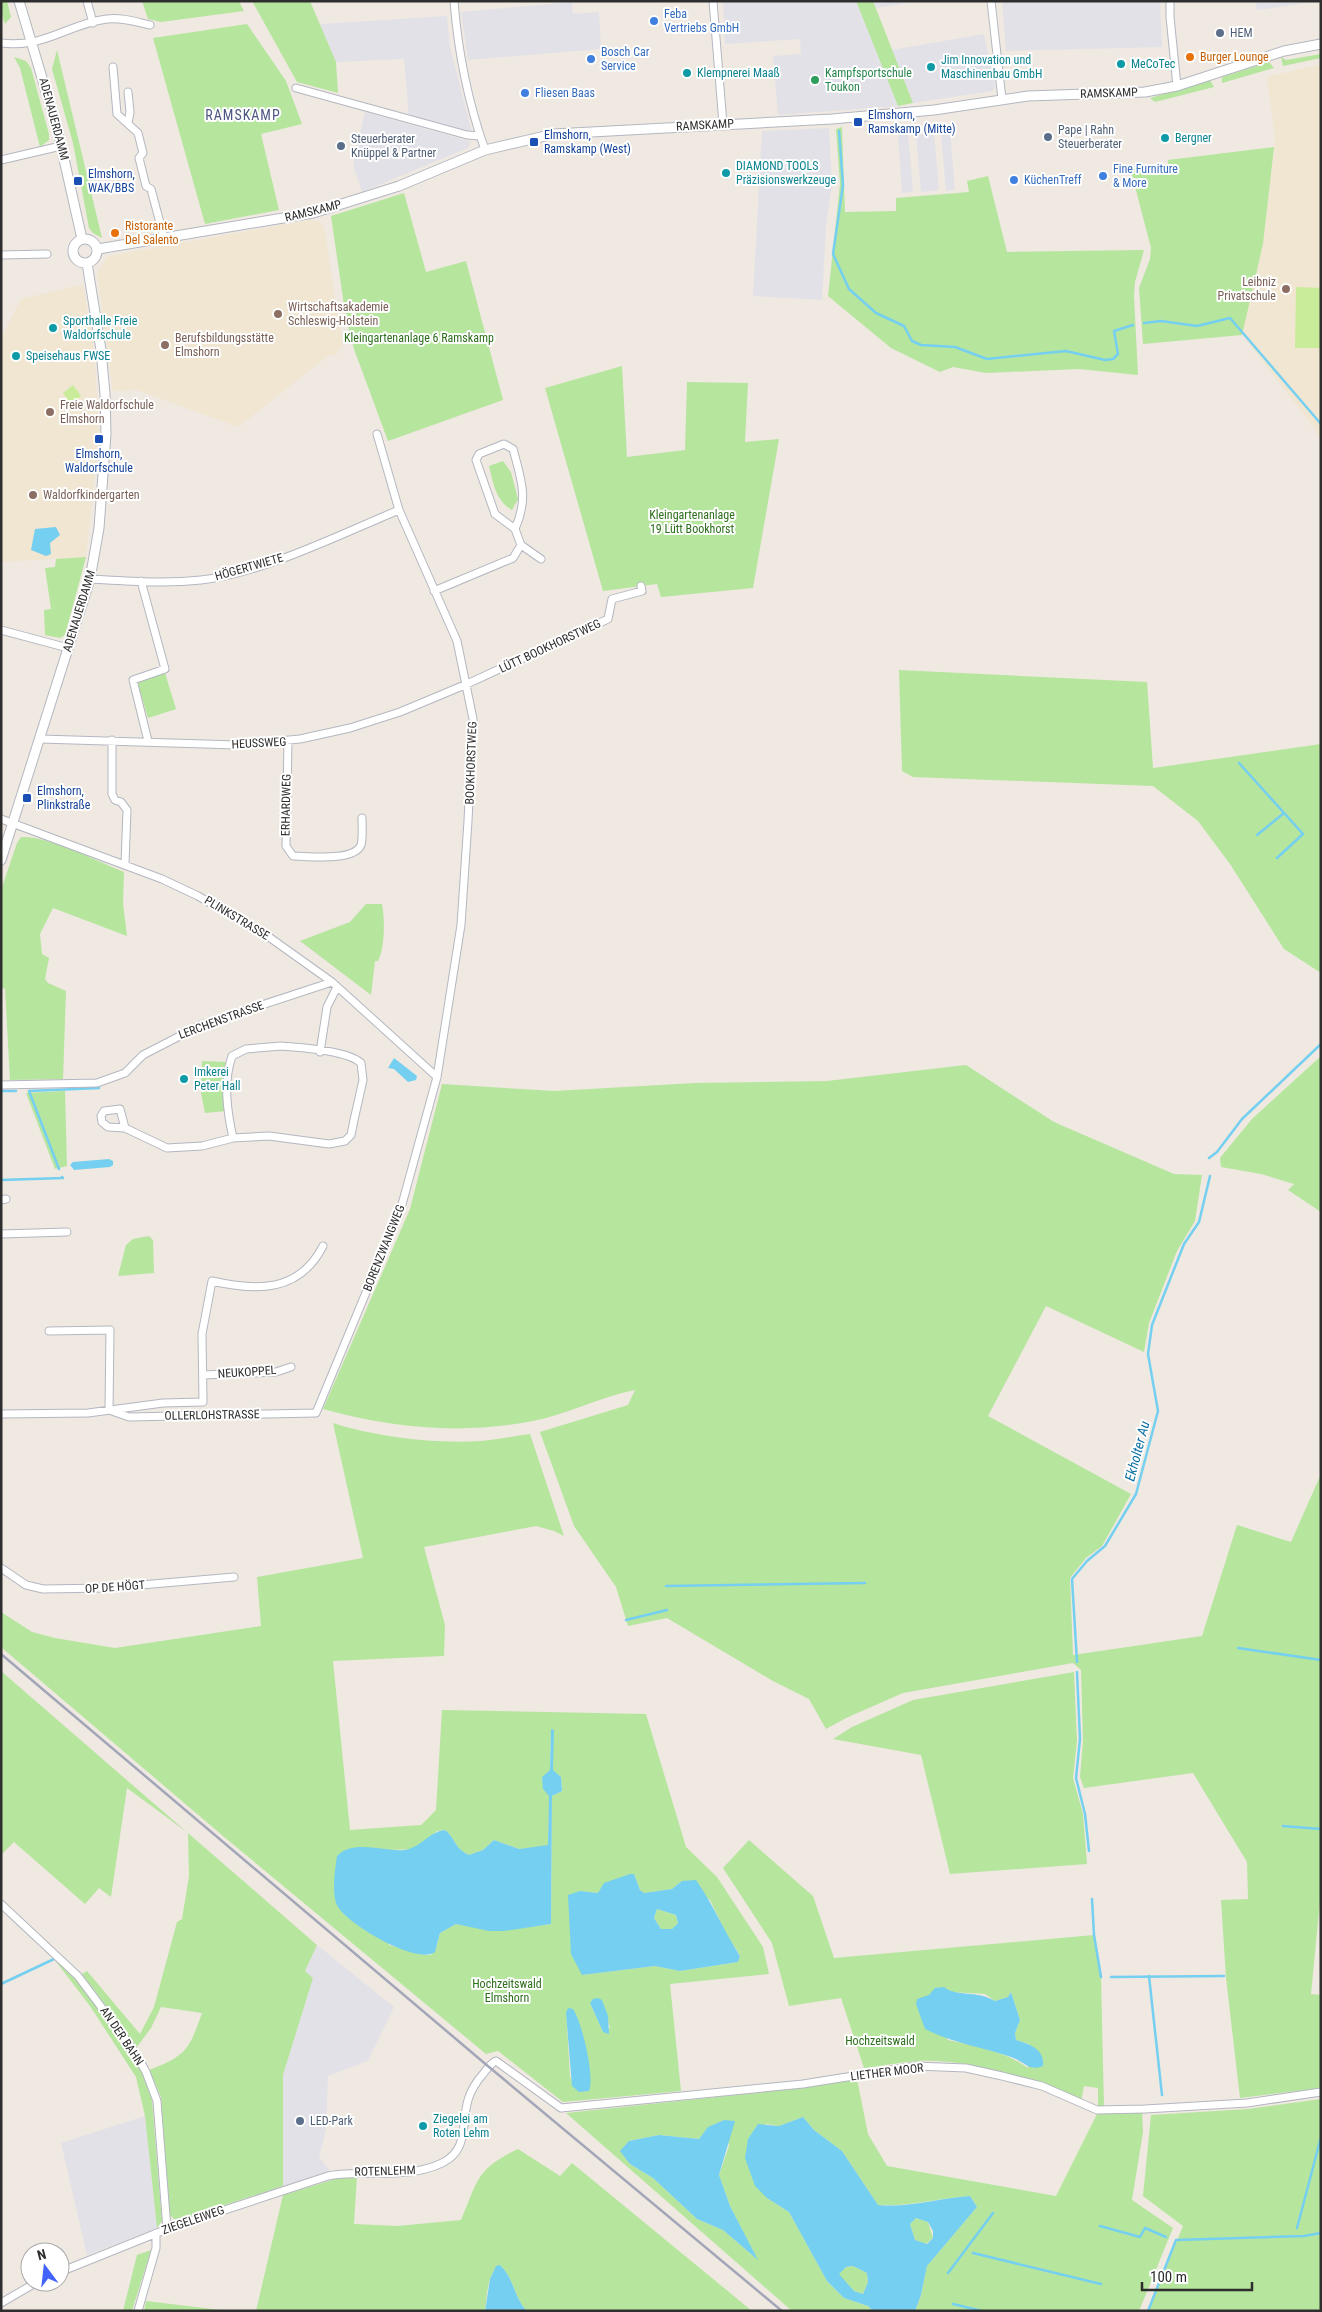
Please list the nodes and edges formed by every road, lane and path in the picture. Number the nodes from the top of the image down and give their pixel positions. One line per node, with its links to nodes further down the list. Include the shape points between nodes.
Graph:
1 (19, 1): 10 (street, ADENAUERDAMM)
2 (87, 1): 7 (street)
3 (454, 1): 19 (street, via 465,77)
4 (713, 1): 18 (street)
5 (991, 1): 16 (street)
6 (1170, 1): 13 (street)
7 (93, 23): 8 (street, via 125,19); 10 (street)
8 (150, 26)
9 (1, 43): 10 (street)
10 (33, 43): 20 (street, ADENAUERDAMM)
11 (1321, 44): 13 (street, RAMSKAMP, via 1279,53)
12 (113, 67): 17 (street, via 117,114)
13 (1178, 86): 16 (street, RAMSKAMP, via 1145,92)
14 (296, 88): 19 (street)
15 (128, 92): 17 (street)
16 (1002, 99): 18 (street, RAMSKAMP, via 909,113)
17 (128, 123): 23 (street, via 138,133 143,153 139,158)
18 (723, 124): 21 (street, RAMSKAMP, via 554,134)
19 (480, 136): 21 (street)
20 (61, 146): 22 (street); 24 (street, ADENAUERDAMM)
21 (486, 150): 23 (street, RAMSKAMP, via 399,186 325,210)
22 (1, 160)
23 (164, 238): 25 (street, RAMSKAMP)
24 (82, 239): 25 (street, via 94,242); 28 (street, ADENAUERDAMM, via 75,244 73,253 80,262)
25 (98, 249): 28 (street)
26 (47, 254): 27 (street)
27 (1, 255)
28 (88, 263): 34 (street, ADENAUERDAMM, via 101,350 106,434 102,504)
29 (377, 434): 30 (street, BOOKHORSTWEG)
30 (399, 510): 35 (street, HÖGERTWIETE, via 236,573 201,580); 37 (street, BOOKHORSTWEG)
31 (515, 529): 31 (street, via 522,513 524,494 513,448 504,444 479,454 476,460 484,489 496,514); 32 (street)
32 (521, 545): 33 (street); 37 (street, via 513,558)
33 (540, 559)
34 (90, 579): 35 (street, HÖGERTWIETE); 39 (street, ADENAUERDAMM)
35 (141, 581): 43 (street, via 165,669 133,680)
36 (641, 586): 40 (street, LÜTT BOOKHORSTWEG, via 642,591 612,599 608,619)
37 (434, 591): 40 (street, BOOKHORSTWEG, via 457,641)
38 (1, 630): 39 (street)
39 (68, 648): 41 (street, ADENAUERDAMM)
40 (467, 684): 44 (street, HEUSSWEG, via 400,712 350,728); 52 (street, BOOKHORSTWEG, via 473,719 462,915)
41 (40, 739): 42 (street, HEUSSWEG); 47 (street, ADENAUERDAMM)
42 (112, 740): 43 (street, HEUSSWEG); 49 (street, via 112,794 127,810)
43 (148, 741): 44 (street, HEUSSWEG, via 236,745)
44 (288, 742): 45 (street, ERHARDWEG, via 286,846 293,856 341,856 355,852 361,845)
45 (362, 818)
46 (1, 819): 47 (street, PLINKSTRASSE)
47 (13, 823): 48 (street, ADENAUERDAMM); 49 (street, PLINKSTRASSE)
48 (1, 860)
49 (125, 864): 50 (street, PLINKSTRASSE, via 198,896 269,937)
50 (334, 984): 51 (street); 52 (street, PLINKSTRASSE); 53 (street, LERCHENSTRASSE, via 201,1025 143,1055 125,1073 97,1083)
51 (320, 1052): 55 (street, via 281,1046 246,1049 232,1056 227,1090); 55 (street, via 356,1059 361,1063 363,1080 351,1135 338,1144 269,1136)
52 (437, 1077): 63 (street, BORENZWANGWEG, via 401,1208)
53 (1, 1085)
54 (125, 1128): 55 (street, via 167,1148 202,1146)
55 (233, 1138)
56 (67, 1232): 57 (street)
57 (1, 1234)
58 (323, 1246): 61 (street, via 310,1267 274,1285 242,1288 212,1281 202,1334)
59 (49, 1331): 62 (street, via 110,1330)
60 (291, 1367): 61 (street, NEUKOPPEL, via 276,1372)
61 (202, 1375): 62 (street, OLLERLOHSTRASSE, via 203,1402)
62 (109, 1410): 63 (street, OLLERLOHSTRASSE, via 129,1417); 64 (street, OLLERLOHSTRASSE)
63 (316, 1413)
64 (1, 1414)
65 (1, 1568): 66 (street, OP DE HÖGT, via 26,1585 43,1589 106,1588)
66 (234, 1577)
67 (4, 1907): 71 (street, AN DER BAHN, via 78,1976 136,2052 157,2101)
68 (494, 2062): 69 (street, LIETHER MOOR, via 500,2062 561,2108 803,2084 916,2066 966,2068 1002,2076 1042,2086 1097,2110 1247,2103); 70 (street, ROTENLEHM, via 471,2090 463,2140 460,2148 444,2162 411,2171 352,2172)
69 (1321, 2092)
70 (328, 2176): 71 (street, ZIEGELEIWEG)
71 (167, 2229): 72 (street, ZIEGELEIWEG)
72 (156, 2234): 73 (street, ZIEGELEIWEG); 76 (street, via 156,2248)
73 (70, 2268)
74 (20, 2292): 75 (street)
75 (1, 2303)
76 (138, 2311)

